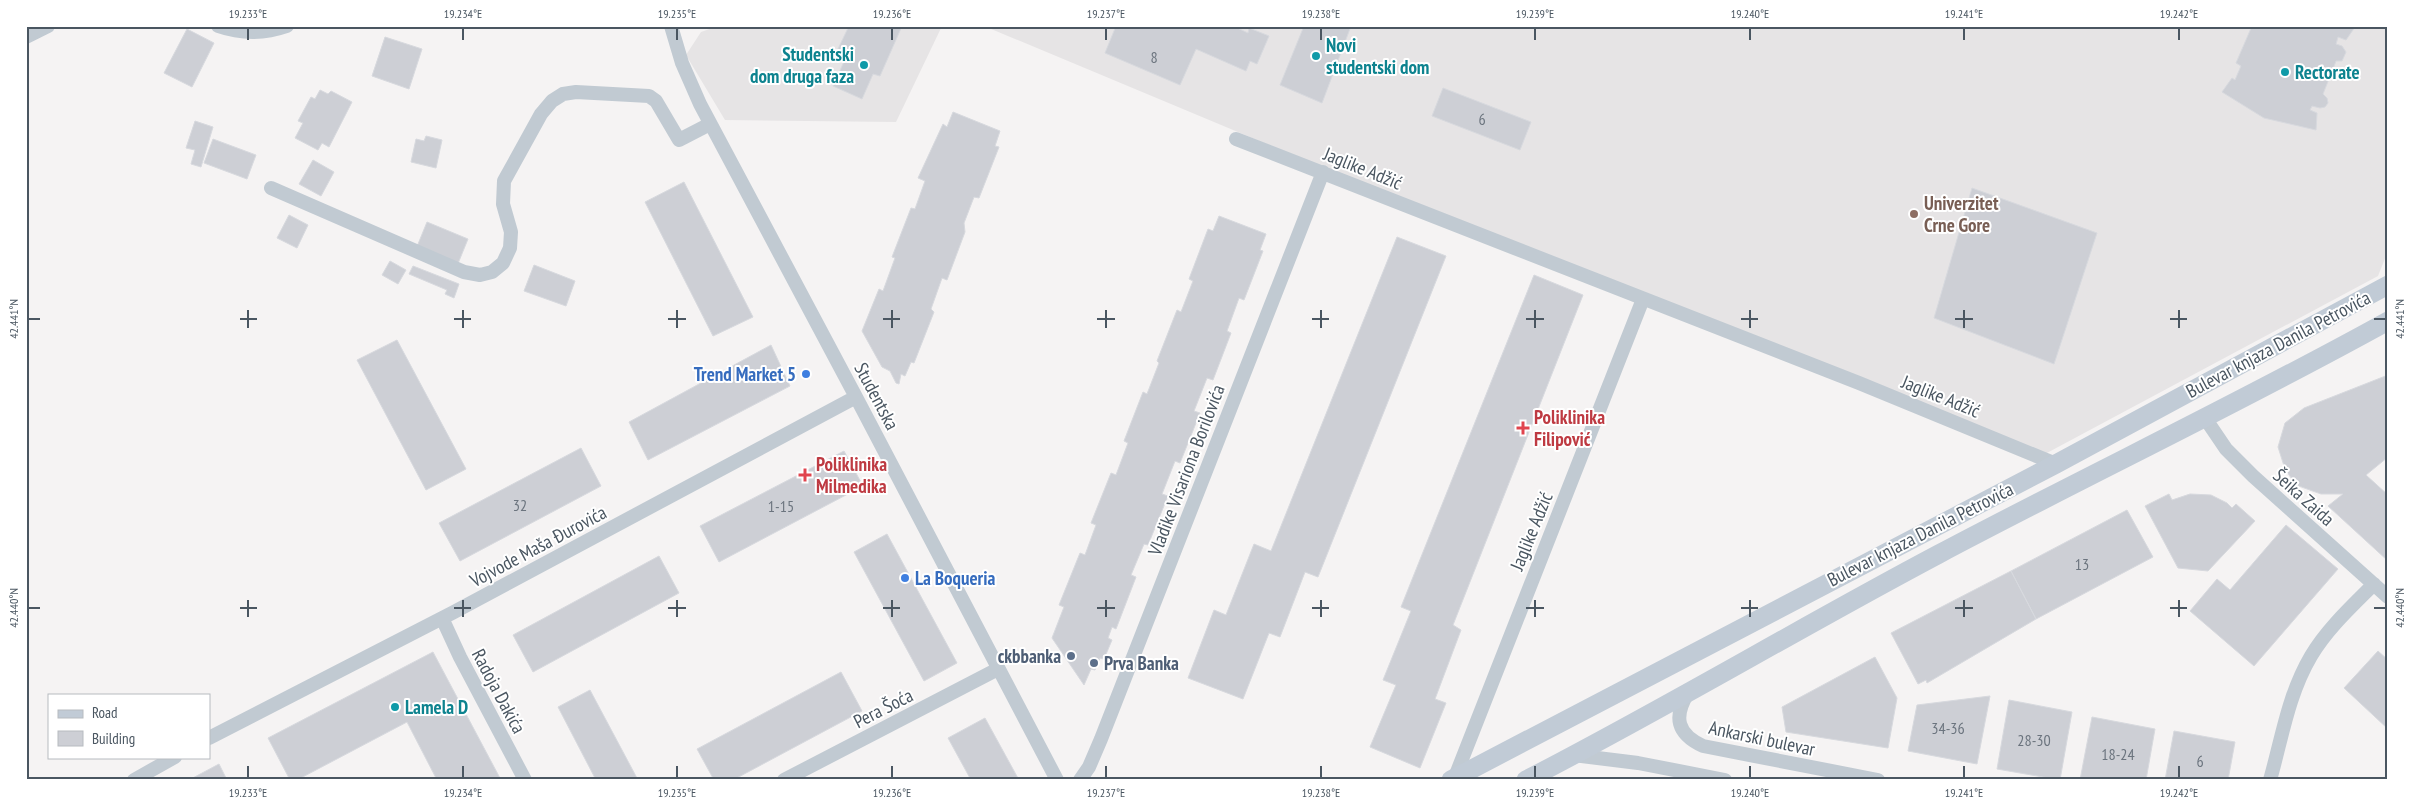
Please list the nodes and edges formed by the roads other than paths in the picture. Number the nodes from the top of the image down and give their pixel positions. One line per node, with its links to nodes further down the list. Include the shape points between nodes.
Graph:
1 (48, 26): 5 (street)
2 (218, 26): 4 (street, via 234,32)
3 (672, 26): 6 (street, Studentska, via 688,80)
4 (279, 28)
5 (26, 38)
6 (710, 124): 9 (street, via 679,140 656,101 649,96 576,92 563,94 552,101 541,114 504,181 503,204 511,232 510,248 503,263 492,272 480,275 464,272); 13 (street, Studentska)
7 (1236, 139): 8 (street, Jaglike Adžić)
8 (1323, 172): 11 (street, Jaglike Adžić); 29 (street, Vladike Visariona Borilovića, via 1101,739)
9 (271, 188)
10 (2388, 285): 15 (main road, Bulevar knjaza Danila Petrovića)
11 (1644, 299): 15 (street, Jaglike Adžić); 24 (street, Jaglike Adžić)
12 (2388, 320): 14 (main road, Bulevar knjaza Danila Petrovića)
13 (856, 397): 18 (street, Vojvode Maša Đurovića); 19 (street, Studentska)
14 (2205, 418): 16 (street, Šeika Zaida, via 2226,449 2253,476); 20 (main road, Bulevar knjaza Danila Petrovića, via 1849,602)
15 (2056, 464): 24 (main road, Bulevar knjaza Danila Petrovića)
16 (2374, 584): 17 (street, Šeika Zaida); 33 (street, via 2322,639 2311,656 2285,718)
17 (2388, 597)
18 (442, 618): 21 (street, Vojvode Maša Đurovića); 26 (street, Radoja Dakića)
19 (998, 669): 27 (street, Pera Šoća); 28 (street, Studentska)
20 (1688, 693): 22 (main road, Bulevar knjaza Danila Petrovića); 32 (street, Ankarski bulevar, via 1680,709 1680,725 1692,741 1703,746)
21 (210, 737)
22 (1573, 756): 30 (main road, Bulevar knjaza Danila Petrovića); 31 (street, via 1638,763)
23 (172, 758): 25 (street)
24 (1453, 779)
25 (134, 780)
26 (525, 780)
27 (784, 780)
28 (1057, 780)
29 (1080, 780)
30 (1526, 780)
31 (1725, 780)
32 (1878, 780)
33 (2270, 780)

